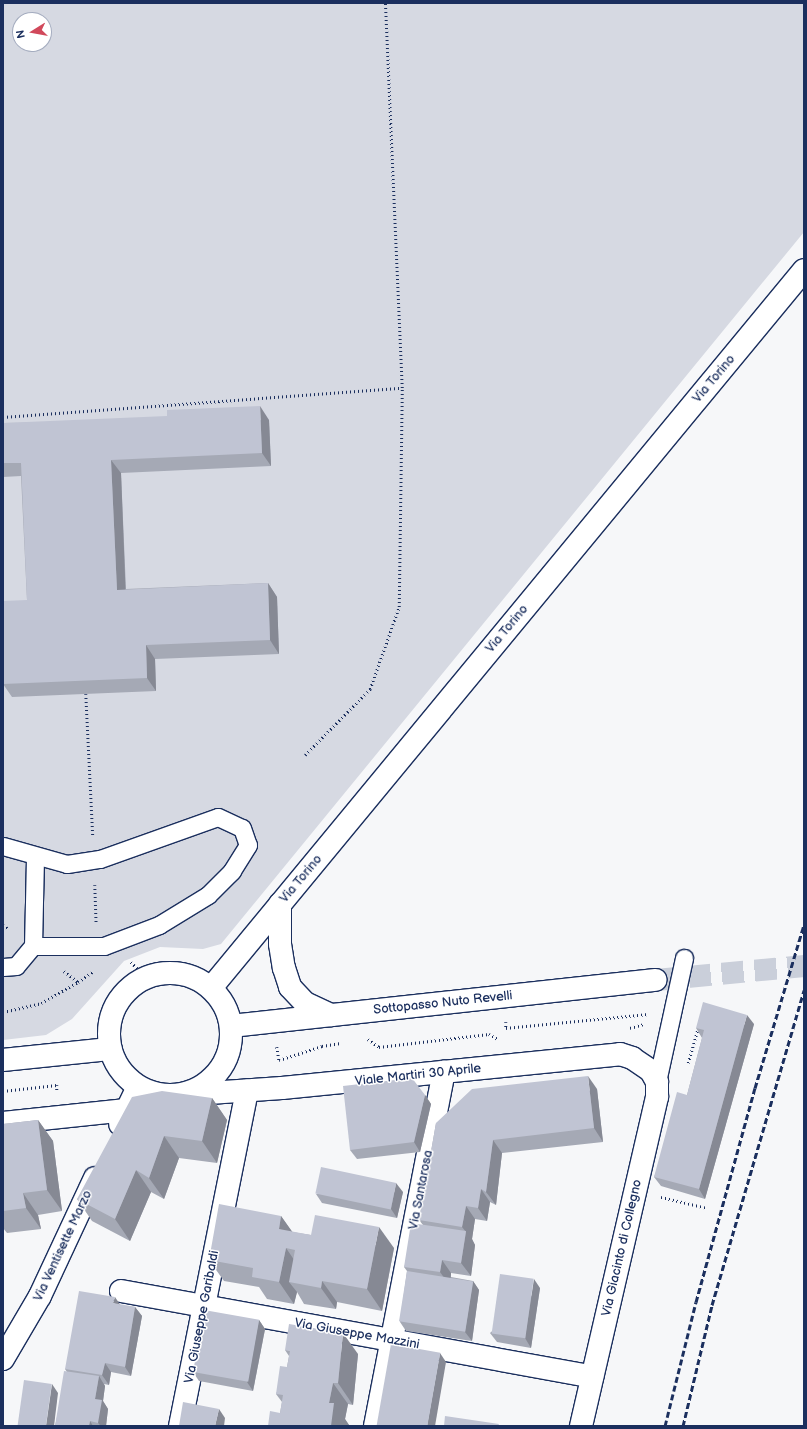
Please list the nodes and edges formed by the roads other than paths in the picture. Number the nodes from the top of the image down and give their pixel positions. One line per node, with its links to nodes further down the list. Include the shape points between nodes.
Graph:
1 (804, 270): 4 (street, Via Torino)
2 (3, 846): 3 (lane)
3 (35, 856): 5 (lane); 5 (lane, via 67,864 94,860 218,817 242,828 248,845 232,871 208,895 159,924 98,946)
4 (280, 904): 9 (street, Via Torino); 10 (street, via 280,944 290,987 305,1003)
5 (33, 946): 7 (lane, via 16,966)
6 (684, 958): 15 (lane, via 671,1020)
7 (3, 967)
8 (656, 980): 10 (street, Sottopasso Nuto Revelli)
9 (211, 988): 11 (street, via 224,1006); 12 (street, via 191,976 169,972 146,977 127,989 114,1008 108,1028)
10 (331, 1015): 11 (street, Sottopasso Nuto Revelli)
11 (231, 1026): 18 (street, via 229,1050 219,1071 202,1087)
12 (110, 1049): 13 (street); 16 (street, via 120,1071)
13 (3, 1060)
14 (444, 1072): 15 (street, Viale Martiri 30 Aprile, via 620,1054 632,1058); 17 (street, Viale Martiri 30 Aprile); 23 (street, Via Santarosa)
15 (654, 1077): 25 (street, Via Giacinto di Collegno, via 657,1096)
16 (138, 1087): 18 (street, via 158,1094); 19 (street, Via Ventisette Marzo)
17 (247, 1091): 18 (street, Viale Martiri 30 Aprile); 22 (street, Via Giuseppe Garibaldi)
18 (180, 1095)
19 (126, 1110): 20 (street); 24 (street, Via Ventisette Marzo, via 40,1296)
20 (3, 1123)
21 (121, 1291): 22 (street, Via Giuseppe Mazzini)
22 (204, 1306): 23 (street, Via Giuseppe Mazzini); 26 (street, Via Giuseppe Garibaldi)
23 (392, 1340): 25 (street, Via Giuseppe Mazzini); 27 (street, Via Santarosa)
24 (3, 1359)
25 (592, 1377): 28 (street, Via Giacinto di Collegno)
26 (180, 1426)
27 (375, 1426)
28 (581, 1426)

